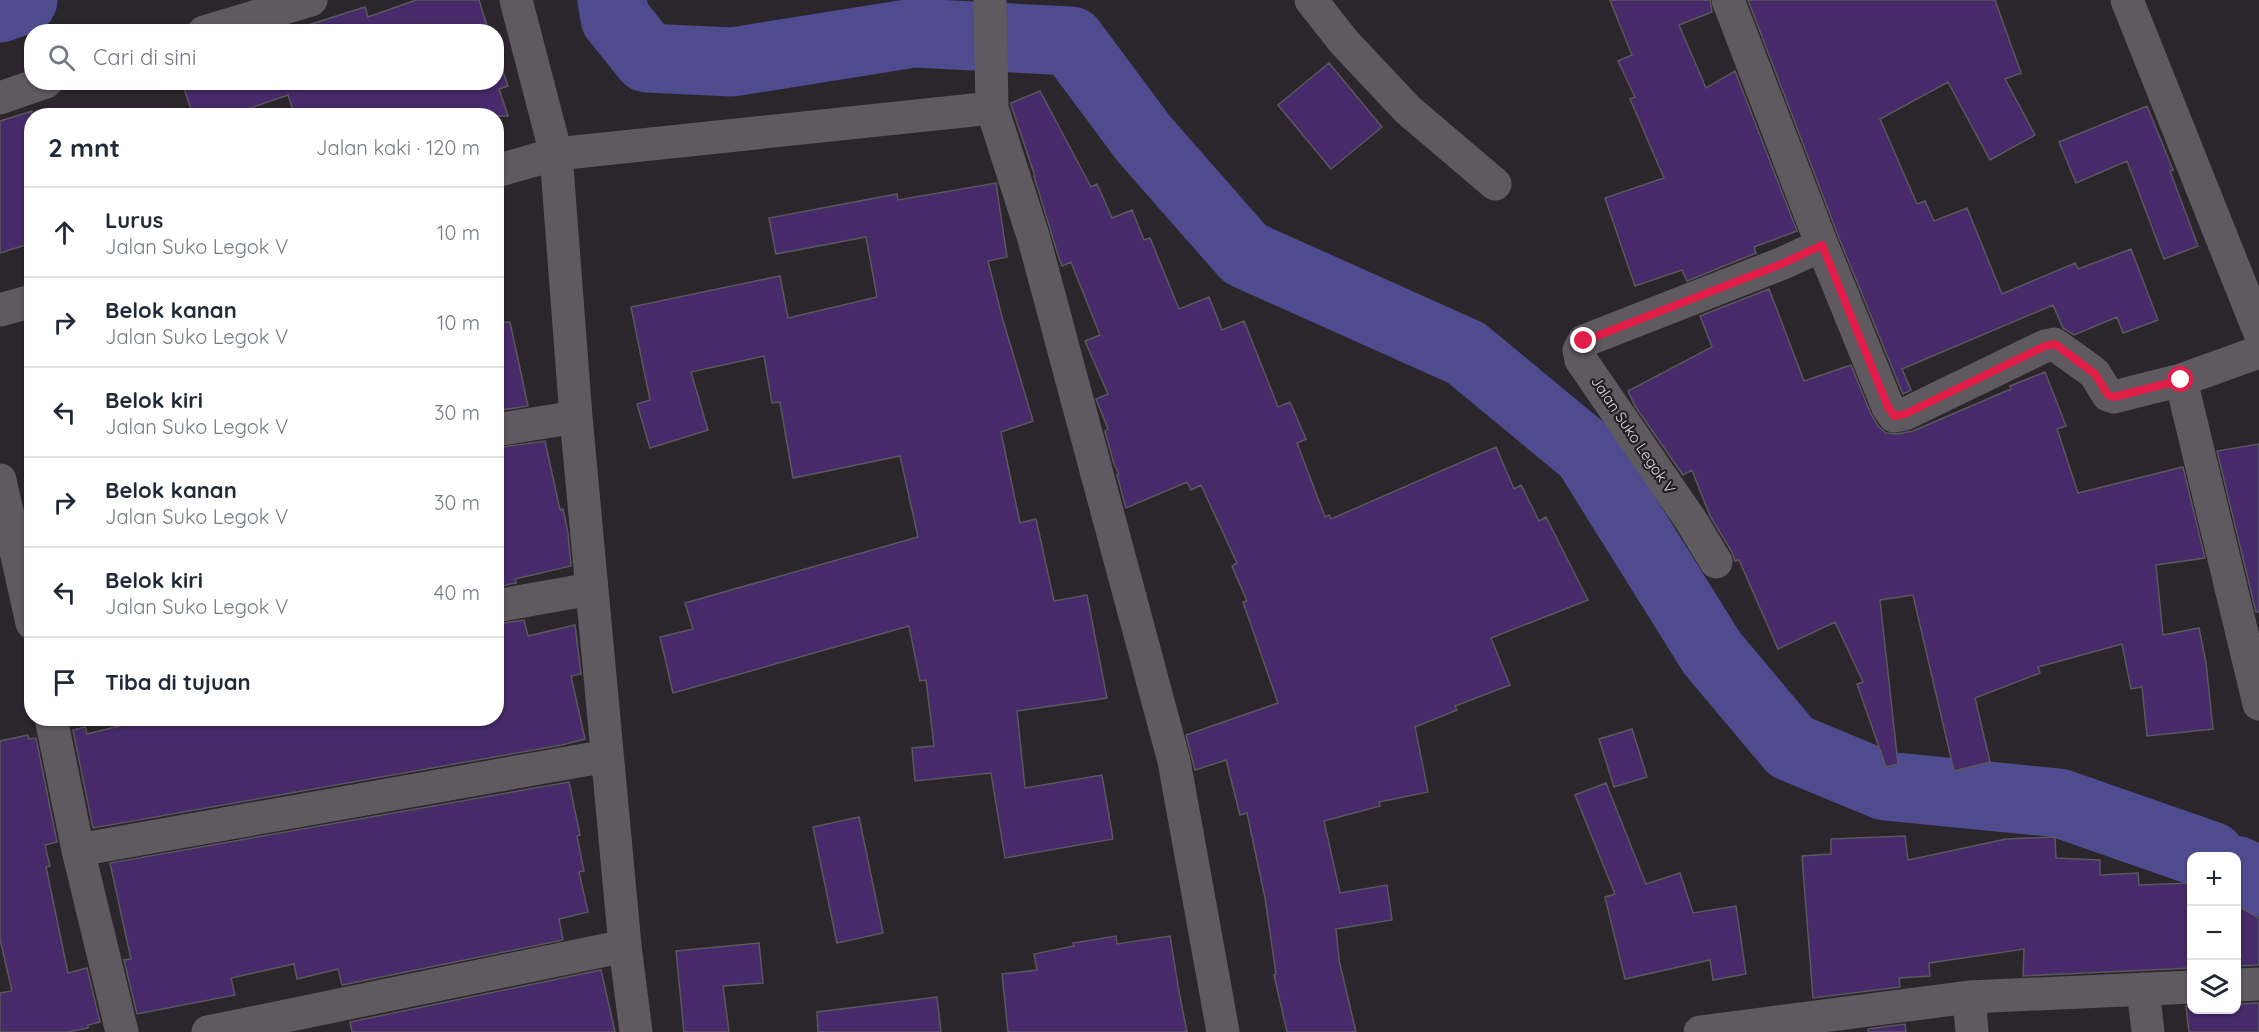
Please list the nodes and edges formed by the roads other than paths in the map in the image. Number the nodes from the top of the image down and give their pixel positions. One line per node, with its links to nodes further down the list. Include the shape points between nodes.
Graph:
1 (311, 0): 7 (street)
2 (516, 0): 11 (street)
3 (990, 0): 10 (street)
4 (1311, 0): 13 (street, via 1344,42 1408,110)
5 (1728, 0): 14 (street)
6 (2127, 0): 17 (street)
7 (231, 24)
8 (24, 90): 9 (street)
9 (0, 98)
10 (992, 108): 11 (street); 40 (street, via 1034,239 1174,761)
11 (556, 154): 12 (street); 20 (street)
12 (504, 169)
13 (1495, 184)
14 (1822, 245): 19 (street, via 1894,416 2055,344 2095,374 2108,395 2114,397); 23 (street, Jalan Suko Legok V, via 1584,341 1579,350 1581,360)
15 (24, 304): 16 (street)
16 (0, 310)
17 (2259, 331)
18 (2259, 352): 19 (street)
19 (2181, 380): 27 (street)
20 (576, 417): 21 (street); 25 (street)
21 (504, 429)
22 (13, 499): 24 (street)
23 (1716, 562)
24 (24, 571)
25 (591, 589): 26 (street); 29 (street)
26 (504, 605)
27 (2259, 704)
28 (53, 726): 30 (street)
29 (607, 756): 30 (street); 31 (street)
30 (78, 850): 37 (street)
31 (625, 946): 38 (street); 39 (street)
32 (2259, 984): 33 (street)
33 (2241, 985)
34 (2187, 987): 35 (street)
35 (2143, 989): 36 (street); 43 (street)
36 (1969, 997): 41 (street); 42 (street)
37 (122, 1032)
38 (208, 1032)
39 (636, 1032)
40 (1223, 1032)
41 (1700, 1032)
42 (1972, 1032)
43 (2148, 1032)

